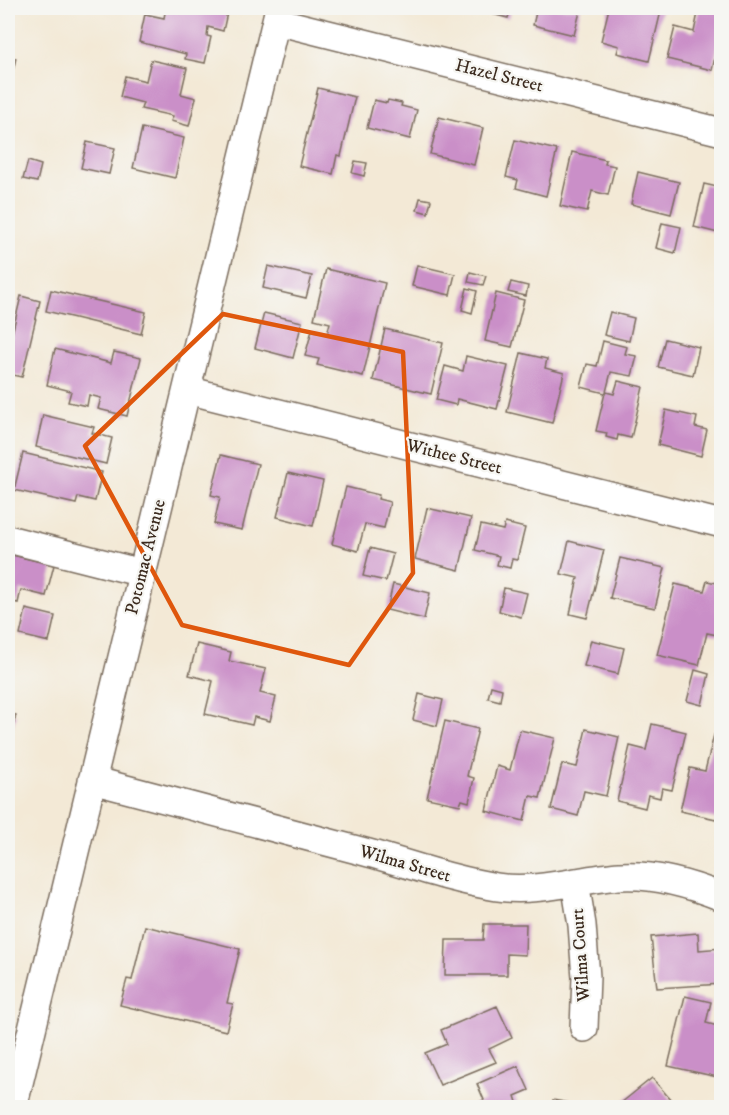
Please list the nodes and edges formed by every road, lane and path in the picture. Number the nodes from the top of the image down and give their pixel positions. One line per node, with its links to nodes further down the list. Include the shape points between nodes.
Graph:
1 (278, 14): 2 (street, Hazel Street); 3 (street, Potomac Avenue)
2 (722, 132)
3 (187, 390): 4 (street, Withee Street); 6 (street, Potomac Avenue)
4 (722, 524)
5 (8, 539): 6 (street)
6 (142, 573): 7 (street, Potomac Avenue)
7 (92, 780): 8 (street, Wilma Street, via 468,882 501,888 538,888); 11 (street, Potomac Avenue)
8 (574, 882): 9 (street, Wilma Street, via 621,876 660,878); 10 (street, Wilma Court, via 586,977)
9 (722, 897)
10 (584, 1028)
11 (13, 1107)

